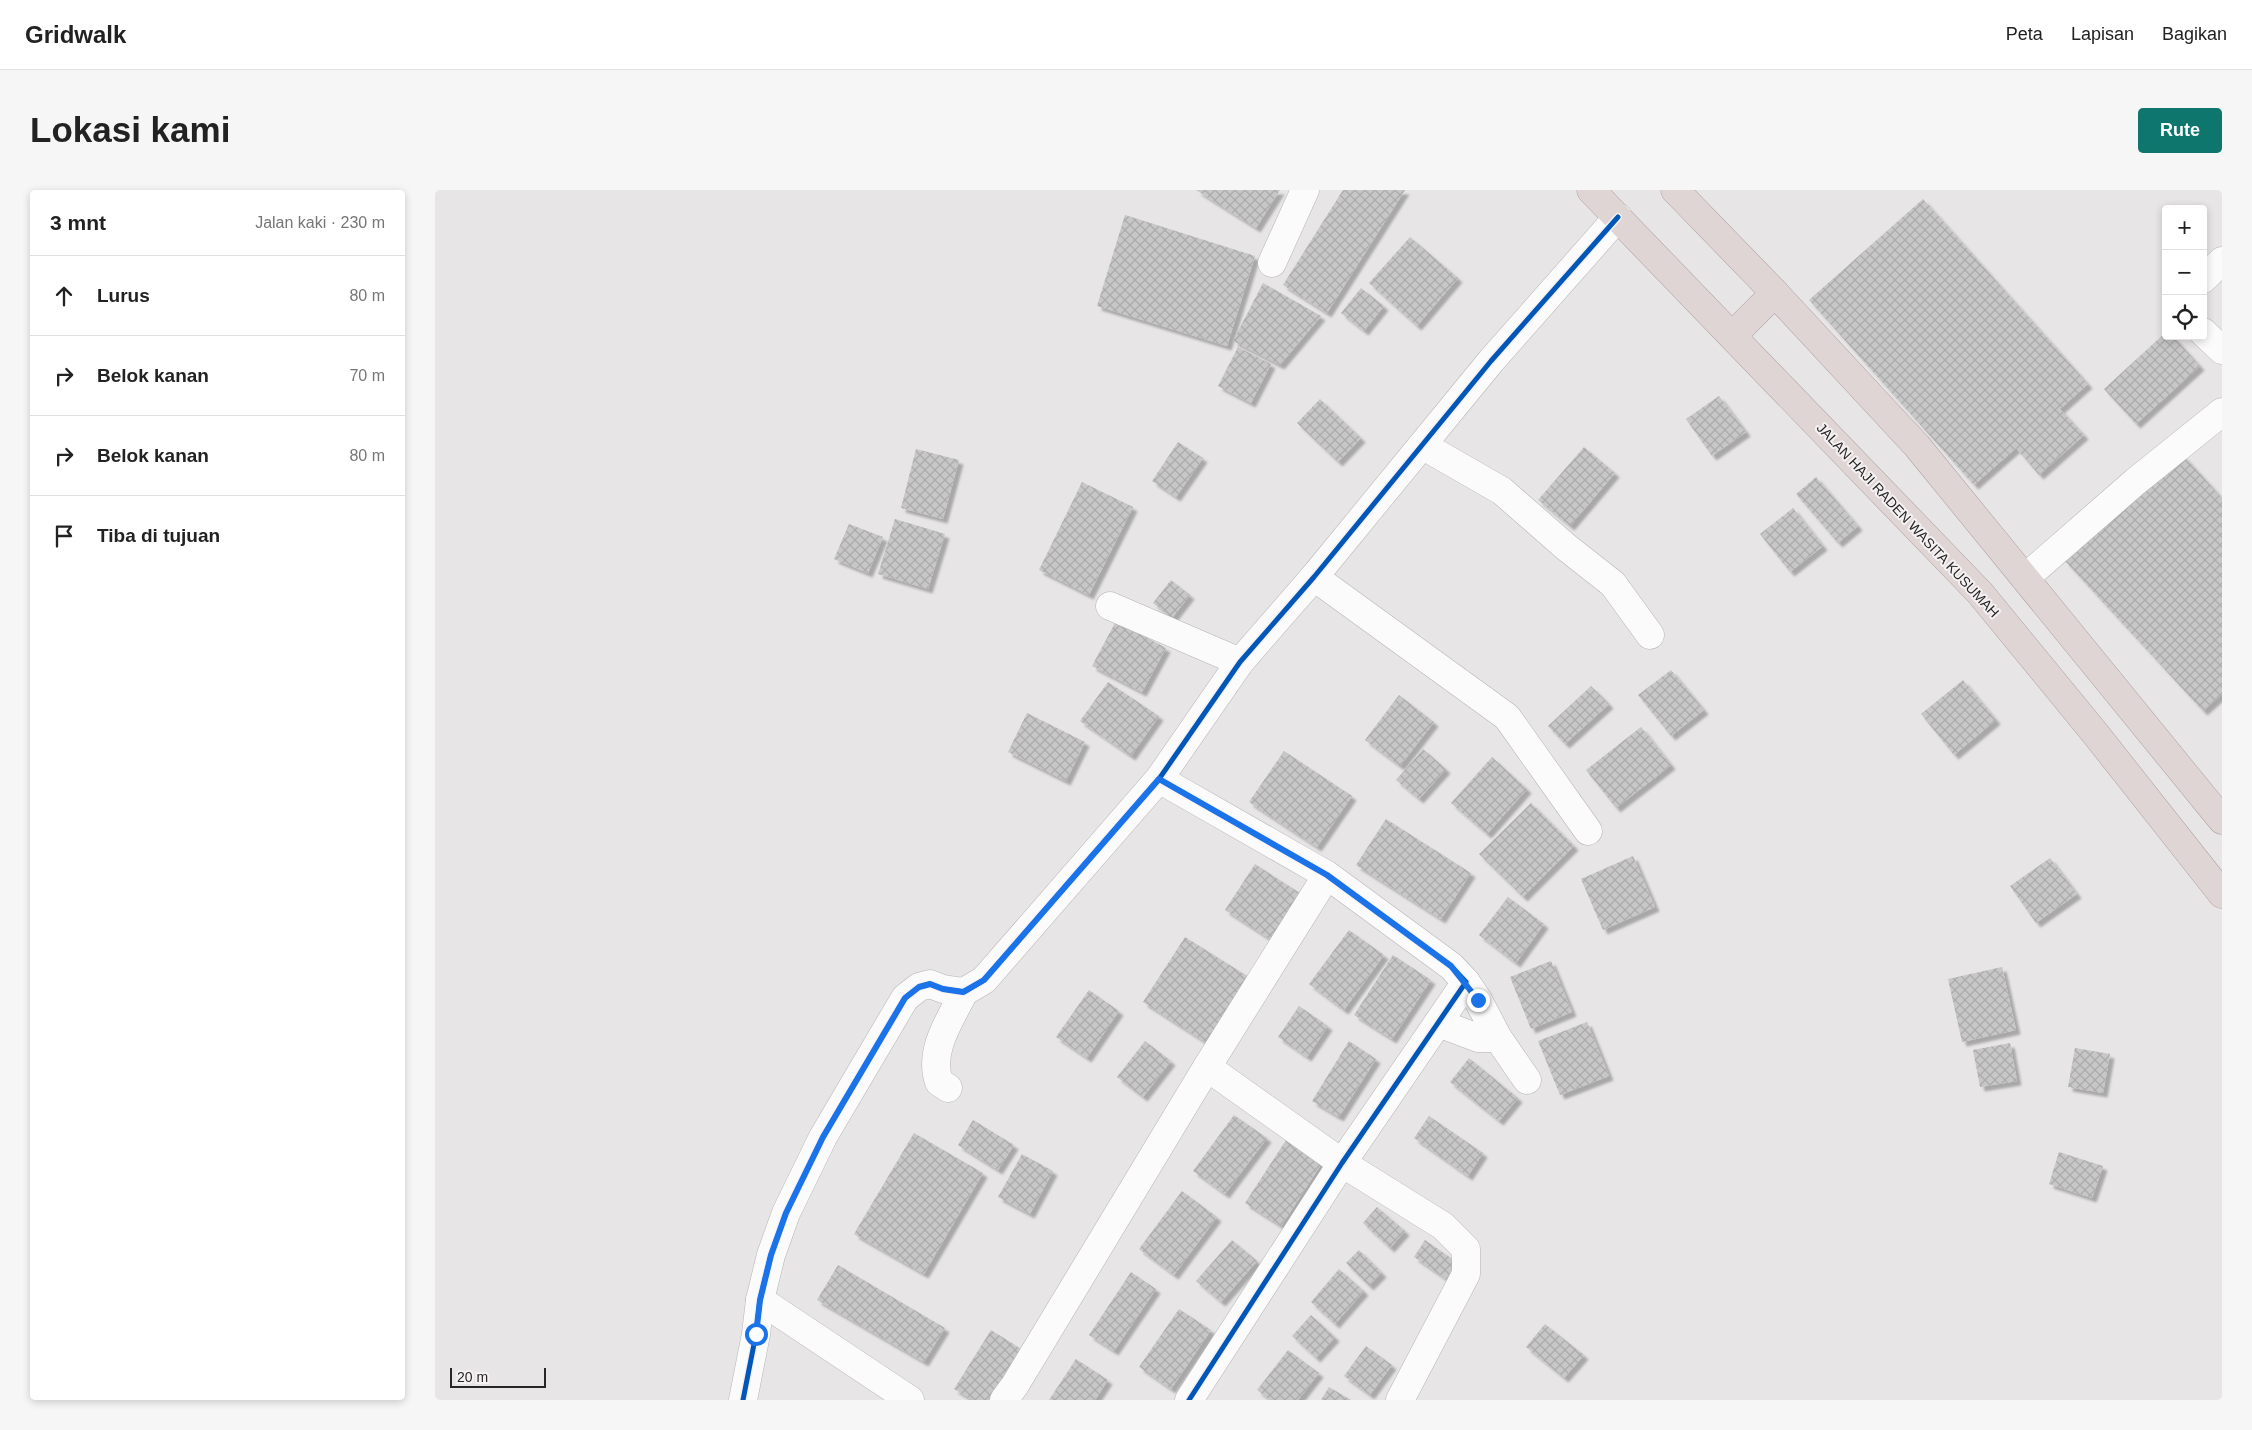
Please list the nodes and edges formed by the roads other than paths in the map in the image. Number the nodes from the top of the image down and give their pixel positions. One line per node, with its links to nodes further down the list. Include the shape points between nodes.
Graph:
1 (1305, 190): 6 (street)
2 (1591, 190): 4 (highway, JALAN HAJI RADEN WASITA KUSUMAH)
3 (1675, 190): 8 (highway)
4 (1618, 217): 9 (highway, JALAN HAJI RADEN WASITA KUSUMAH); 13 (street)
5 (2222, 261): 7 (street)
6 (1272, 264)
7 (2207, 275)
8 (1775, 293): 9 (highway); 15 (highway, via 1917,446)
9 (1733, 336): 23 (highway, JALAN HAJI RADEN WASITA KUSUMAH, via 1980,593 2095,732)
10 (2207, 336): 11 (street)
11 (2222, 350)
12 (2222, 412): 15 (street, via 2135,482)
13 (1422, 445): 14 (street); 17 (street, via 1502,490 1613,584)
14 (1313, 577): 18 (street); 21 (street, via 1507,717)
15 (2025, 578): 20 (highway)
16 (1110, 606): 18 (street)
17 (1650, 635)
18 (1239, 662): 19 (street)
19 (1159, 779): 22 (street); 25 (street, via 984,980)
20 (2222, 820)
21 (1589, 831)
22 (1327, 875): 24 (street, via 1451,966); 28 (street)
23 (2222, 894)
24 (1466, 982): 26 (street); 27 (street)
25 (963, 992): 30 (street, via 934,1060 939,1082); 32 (street, via 930,984 919,987 905,998 823,1137 786,1213)
26 (1438, 1023): 27 (street, via 1478,1038); 31 (street)
27 (1498, 1038): 29 (street)
28 (1207, 1067): 31 (street); 35 (street)
29 (1527, 1080)
30 (948, 1088)
31 (1342, 1163): 36 (street); 37 (street, via 1443,1226 1466,1249 1466,1274)
32 (760, 1300): 33 (street); 34 (street)
33 (743, 1400)
34 (910, 1400)
35 (1004, 1400)
36 (1189, 1400)
37 (1399, 1400)

